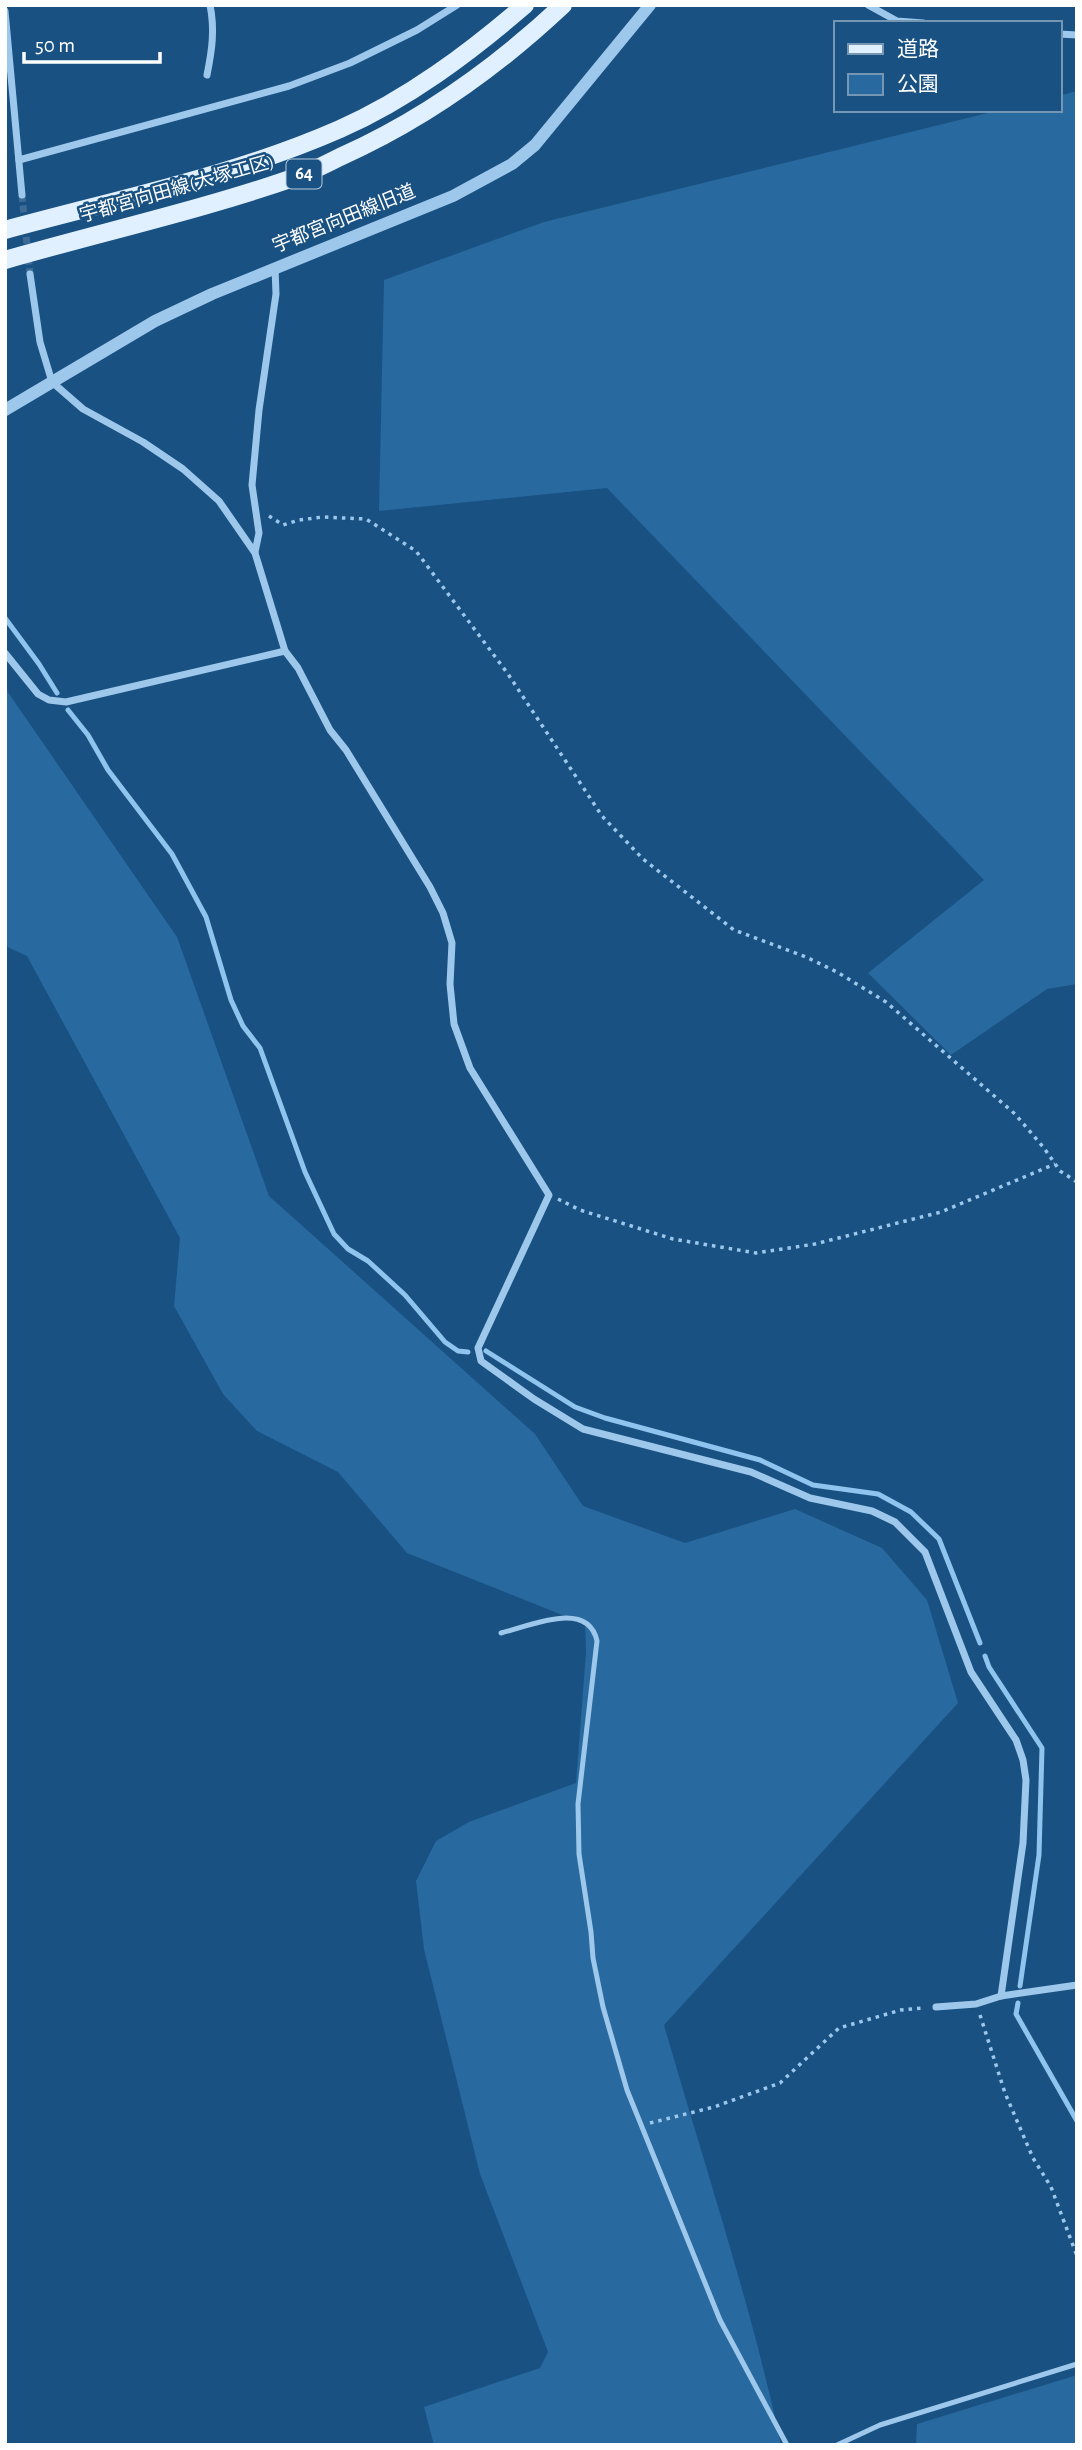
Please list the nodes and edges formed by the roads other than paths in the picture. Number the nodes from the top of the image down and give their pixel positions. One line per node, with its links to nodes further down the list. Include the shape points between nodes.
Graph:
1 (210, 5): 9 (street, via 214,23)
2 (457, 5): 10 (street, via 417,30 289,86)
3 (525, 5): 12 (main road, 宇都宮向田線(大塚工区) / 64, via 476,47 343,128 217,174)
4 (563, 5): 13 (main road, 宇都宮向田線(大塚工区) / 64, via 490,67 428,112 376,141 299,176)
5 (650, 5): 14 (street, 宇都宮向田線旧道, via 535,145 512,164 453,196)
6 (868, 5): 8 (street)
7 (5, 10): 10 (street)
8 (897, 21)
9 (207, 75)
10 (19, 160): 11 (street)
11 (22, 195)
12 (5, 230)
13 (5, 260)
14 (275, 268): 16 (street, 宇都宮向田線旧道, via 155,321); 18 (street, via 276,294 252,485 259,533)
15 (30, 274): 16 (street, via 40,342)
16 (52, 382): 17 (street, 宇都宮向田線旧道); 18 (street, via 83,409 183,469 219,501)
17 (5, 410)
18 (255, 552): 19 (street)
19 (285, 651): 20 (street, via 66,702 37,694); 23 (street, via 443,913 452,943 454,1024 470,1068 549,1195 478,1348 481,1362 583,1429 751,1472 810,1498 872,1511 895,1522 925,1552 971,1672 1016,1740 1023,1760 1023,1843)
20 (5, 653)
21 (501, 1633): 26 (lane, via 569,1616 594,1629 597,1641 578,1804 579,1854 603,2007 627,2090 720,2320)
22 (1077, 1985): 23 (street)
23 (1001, 1996): 24 (street, via 976,2004)
24 (936, 2007)
25 (1077, 2364): 27 (lane, via 880,2425)
26 (787, 2445)
27 (837, 2445)

